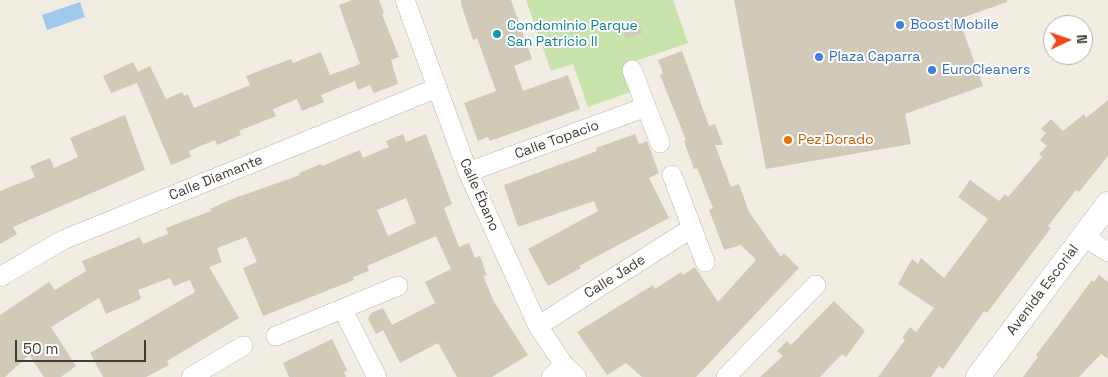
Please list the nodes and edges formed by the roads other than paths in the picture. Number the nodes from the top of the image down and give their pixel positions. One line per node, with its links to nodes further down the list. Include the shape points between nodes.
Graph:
1 (405, 0): 3 (street, Calle Ébano)
2 (632, 70): 4 (street)
3 (437, 88): 6 (street, Calle Ébano); 13 (street, Calle Diamante, via 63,240)
4 (646, 107): 5 (street); 6 (street, Calle Topacio)
5 (660, 143)
6 (468, 172): 17 (street, Calle Ébano)
7 (672, 175): 9 (street)
8 (1108, 204): 10 (street, Avenida Escorial)
9 (692, 228): 12 (street); 17 (street, Calle Jade)
10 (1083, 236): 11 (street); 24 (street, Avenida Escorial)
11 (1108, 252)
12 (705, 262)
13 (0, 278)
14 (816, 285): 23 (street)
15 (398, 286): 16 (street)
16 (343, 310): 18 (street); 22 (street)
17 (538, 326): 20 (street, Calle Ébano)
18 (276, 336)
19 (243, 346): 21 (street)
20 (564, 373)
21 (193, 376)
22 (377, 377)
23 (726, 377)
24 (978, 377)

